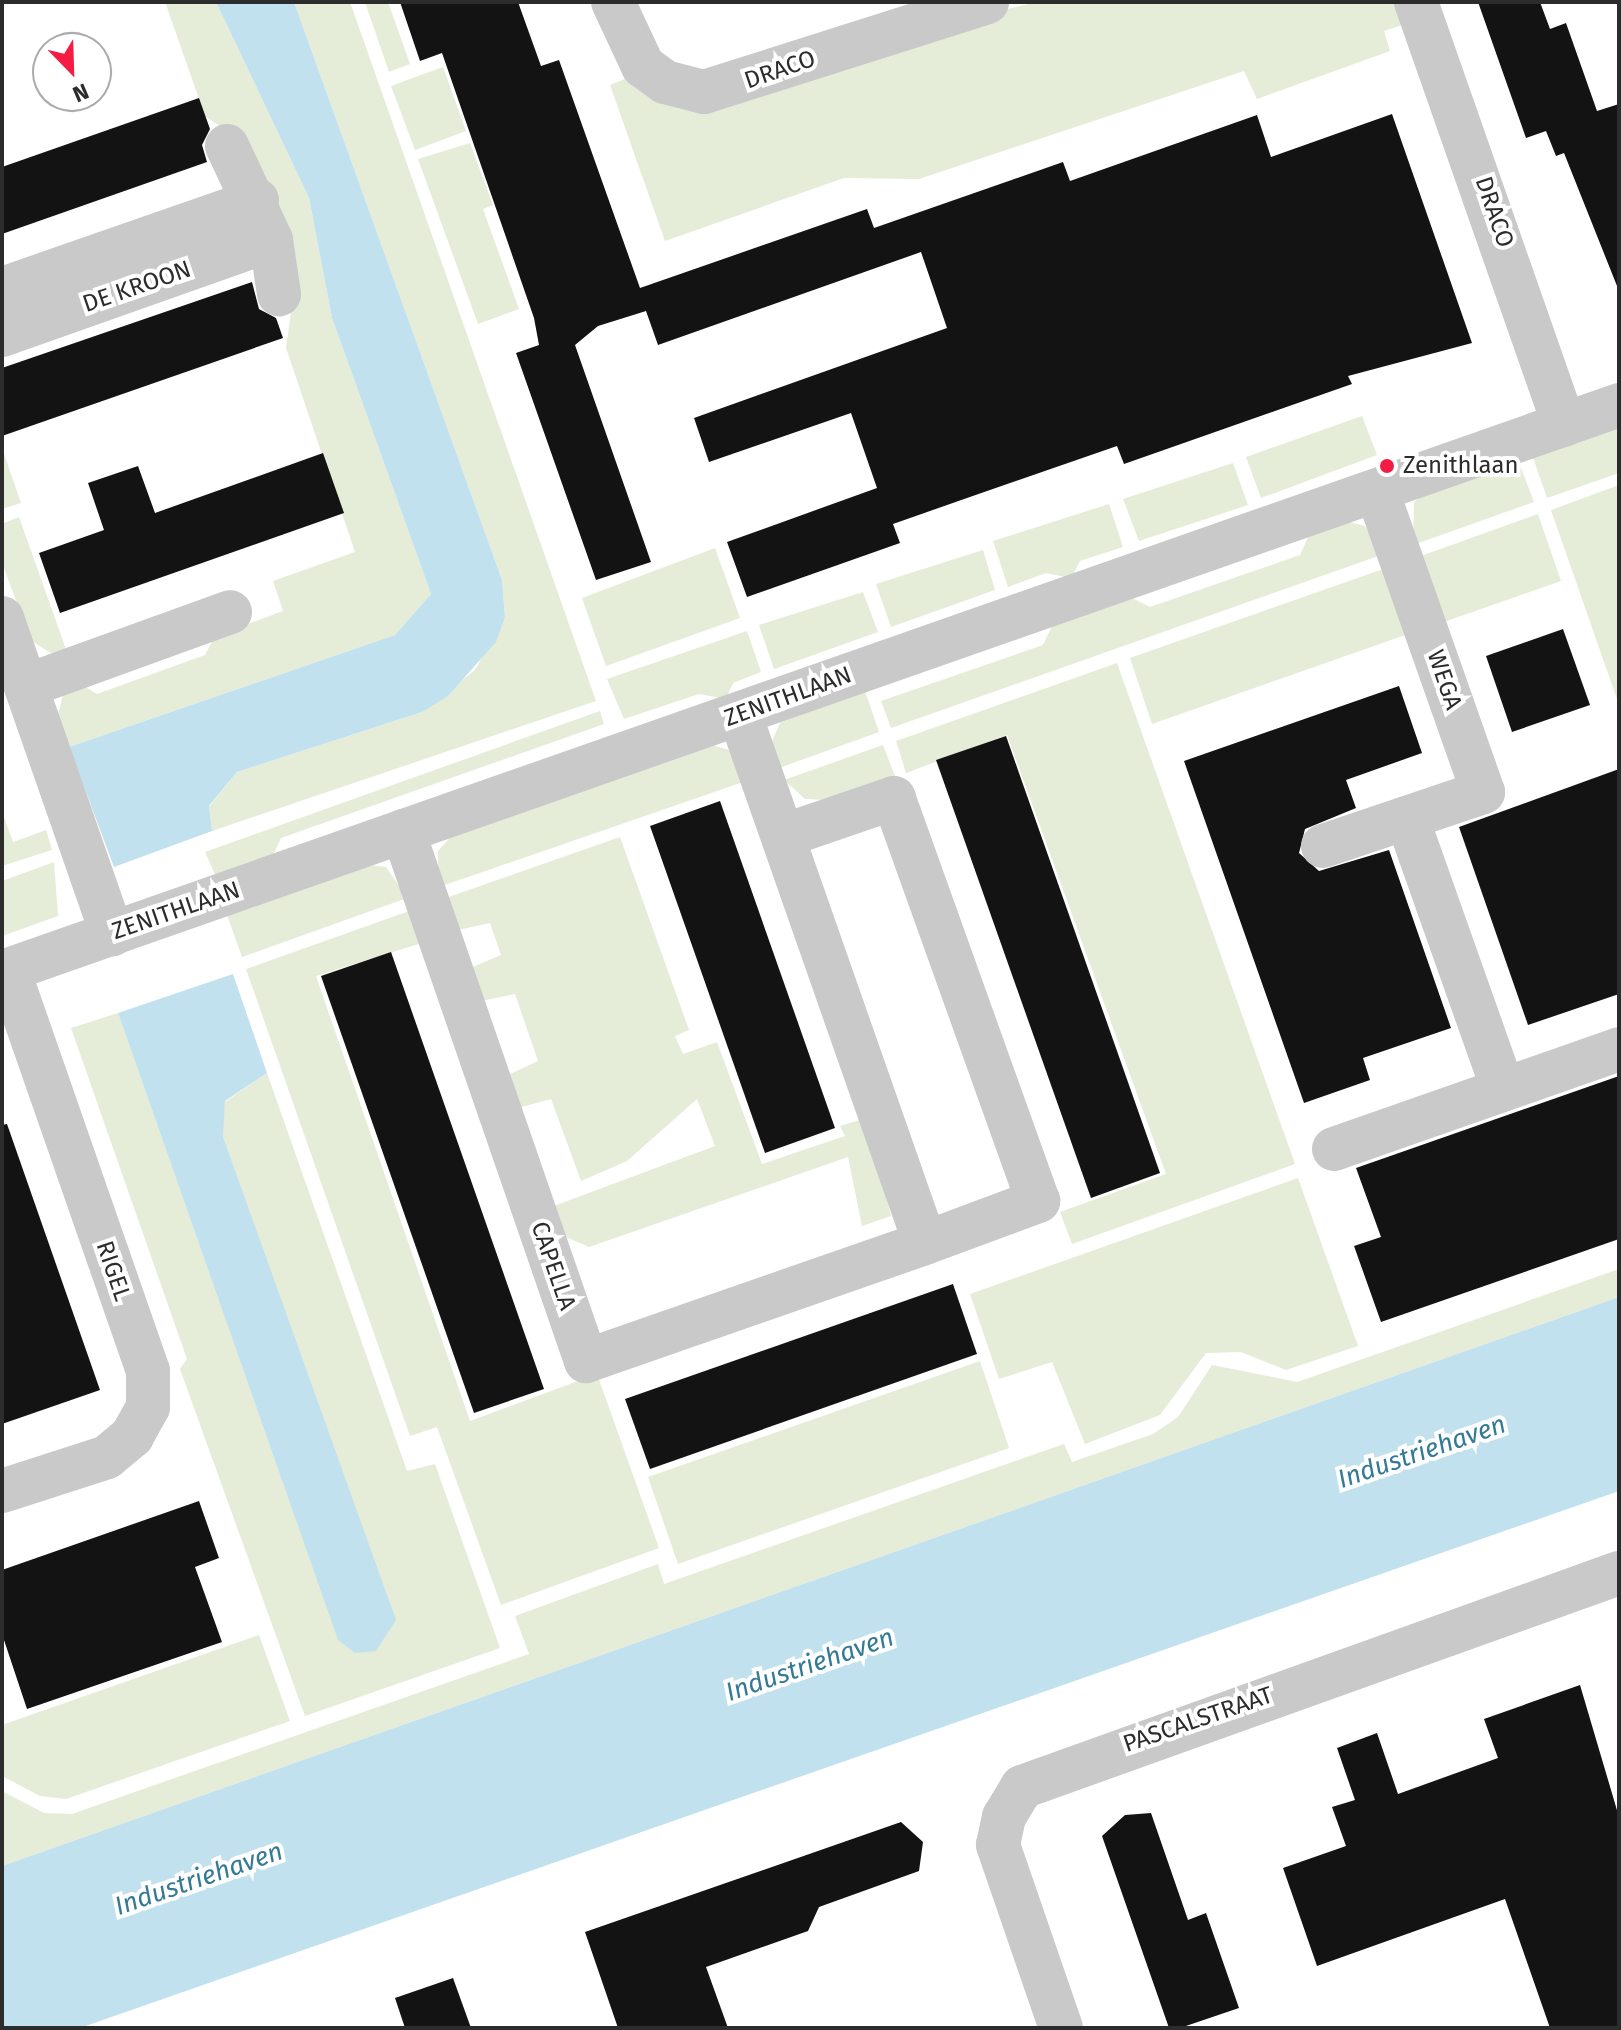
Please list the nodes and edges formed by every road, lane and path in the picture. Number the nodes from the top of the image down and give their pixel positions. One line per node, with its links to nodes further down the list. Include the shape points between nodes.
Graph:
1 (613, 2): 2 (street, DRACO, via 643,66 665,82 704,92)
2 (987, 2)
3 (1416, 2): 10 (street, DRACO)
4 (227, 146): 5 (street)
5 (264, 220): 6 (street, DE KROON); 7 (street); 8 (street, DE KROON)
6 (2, 289)
7 (279, 294)
8 (2, 335)
9 (1619, 405): 10 (street, ZENITHLAAN)
10 (1564, 425): 11 (street, ZENITHLAAN)
11 (1377, 491): 15 (street, ZENITHLAAN); 16 (street, WEGA, via 1483,792)
12 (230, 612): 14 (street)
13 (2, 618): 14 (street)
14 (26, 686): 20 (street)
15 (740, 715): 17 (street, ZENITHLAAN); 18 (street)
16 (1407, 818): 19 (street, WEGA); 23 (street)
17 (403, 831): 20 (street, ZENITHLAAN); 25 (street, CAPELLA, via 586,1361)
18 (783, 836): 25 (street); 25 (street, CAPELLA, via 894,798 1038,1201)
19 (1323, 846)
20 (112, 934): 21 (street, ZENITHLAAN)
21 (5, 971): 26 (street, RIGEL, via 148,1371 148,1407 132,1436 107,1457)
22 (1619, 1049): 23 (street)
23 (1503, 1089): 24 (street)
24 (1334, 1149)
25 (925, 1243)
26 (2, 1491)
27 (1619, 1573): 28 (street, PASCALSTRAAT, via 1022,1787 1004,1817 998,1845)
28 (1061, 2028)

